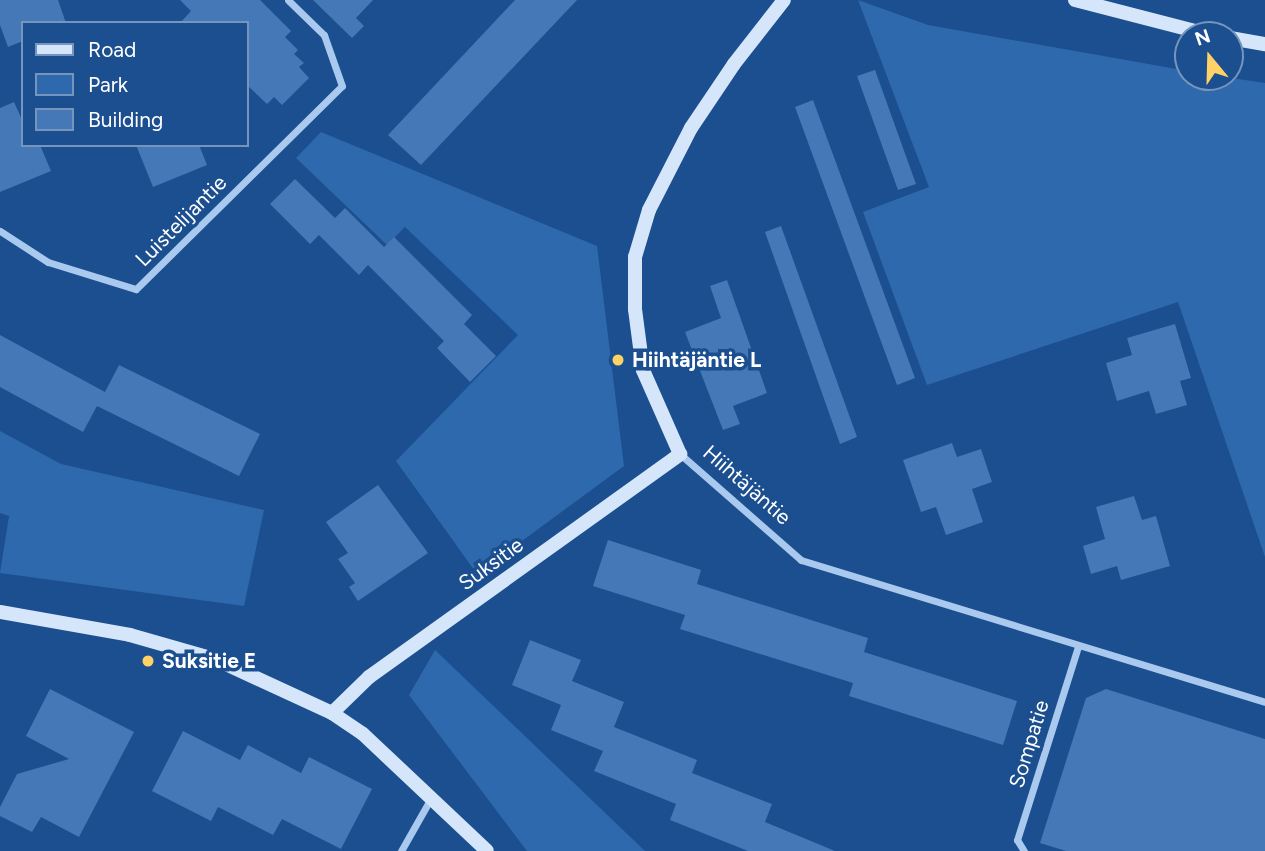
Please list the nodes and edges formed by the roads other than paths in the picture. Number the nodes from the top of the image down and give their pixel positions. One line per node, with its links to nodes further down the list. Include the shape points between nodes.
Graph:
1 (288, 0): 7 (street, Luistelijantie, via 324,35 342,86 136,289 48,262)
2 (784, 0): 8 (street, Hiihtäjäntie, via 691,128 649,210 635,257 635,309 643,370)
3 (1075, 0): 4 (street)
4 (1174, 26)
5 (1244, 40): 6 (street)
6 (1265, 44)
7 (0, 231)
8 (680, 454): 10 (street, Hiihtäjäntie, via 801,560); 12 (street, Suksitie, via 369,677)
9 (0, 612): 12 (street, via 130,635 217,660)
10 (1077, 646): 11 (street, Hiihtäjäntie); 16 (street, Sompatie, via 1017,840)
11 (1265, 702)
12 (332, 713): 13 (street, via 363,734)
13 (431, 798): 14 (street); 15 (street)
14 (401, 851)
15 (486, 851)
16 (1024, 851)

